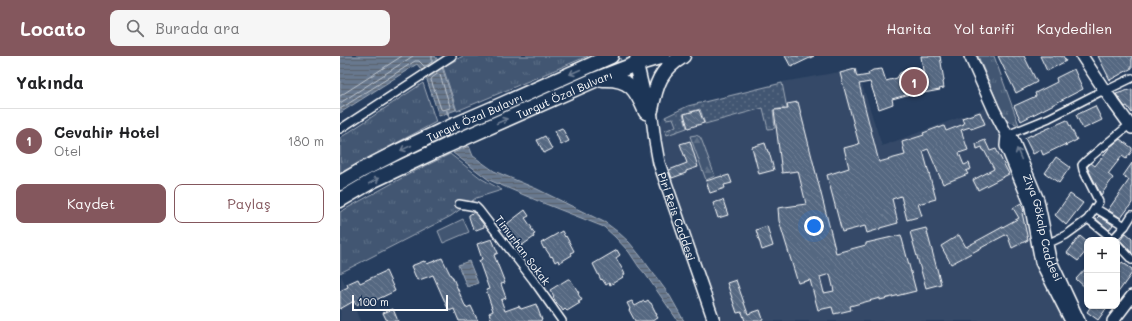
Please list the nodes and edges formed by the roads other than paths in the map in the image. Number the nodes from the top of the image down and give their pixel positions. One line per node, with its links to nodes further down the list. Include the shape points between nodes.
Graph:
1 (611, 56): 16 (highway, Turgut Özal Bulavrı, one-way to 16, via 441,131)
2 (663, 56): 7 (highway, Turgut Özal Bulvarı)
3 (683, 56): 11 (highway, via 667,67 656,86)
4 (970, 56): 14 (street, Ziya Gökalp Caddesi)
5 (1082, 56): 10 (street)
6 (449, 58): 13 (street)
7 (641, 59): 9 (highway, Turgut Özal Bulvarı); 11 (highway)
8 (1132, 78): 10 (street)
9 (597, 79): 11 (highway, via 618,80 629,84); 15 (highway, Turgut Özal Bulvarı, one-way to 9)
10 (1105, 90): 12 (street); 14 (street)
11 (648, 110): 30 (street, Piri Reis Caddesi, via 654,166); 31 (street, Piri Reis Caddesi, via 660,163)
12 (1131, 127): 19 (street, via 1082,165 1099,202)
13 (340, 129)
14 (1007, 135): 25 (street, Ziya Gökalp Caddesi, one-way to 14, via 1038,200 1012,138); 32 (street, Ziya Gökalp Caddesi, via 1006,146 1030,202 1041,262)
15 (466, 137): 17 (highway, Turgut Özal Bulavrı, one-way to 15, via 374,180)
16 (340, 183)
17 (340, 200)
18 (459, 204): 29 (street, Timurhan Sokak, via 476,207 479,210)
19 (1095, 208): 21 (street); 22 (street)
20 (1132, 215): 22 (street)
21 (1088, 219): 23 (street); 25 (street, via 1066,235)
22 (1125, 226): 24 (street)
23 (1109, 237)
24 (1117, 237)
25 (1047, 244): 33 (street, Ziya Gökalp Caddesi, via 1050,259)
26 (1120, 247): 27 (street)
27 (1132, 260)
28 (1131, 299): 34 (street)
29 (562, 321)
30 (710, 321)
31 (714, 321)
32 (1071, 321)
33 (1079, 321)
34 (1113, 321)

